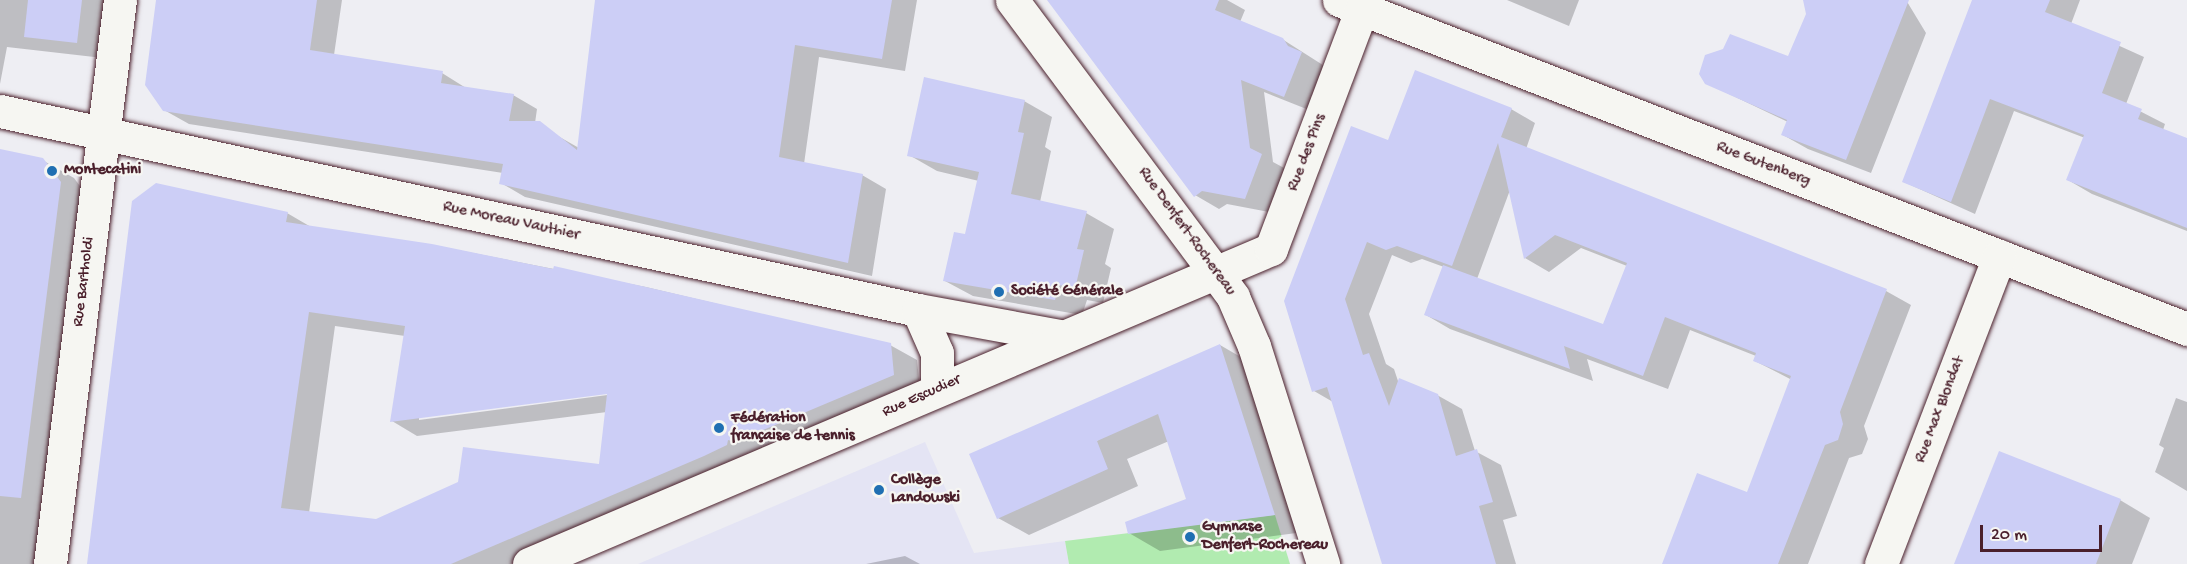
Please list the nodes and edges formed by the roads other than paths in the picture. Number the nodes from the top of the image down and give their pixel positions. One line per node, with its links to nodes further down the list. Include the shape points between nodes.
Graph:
1 (120, 0): 5 (street, Rue Bartholdi)
2 (1012, 0): 7 (street, Rue Denfert-Rochereau)
3 (1355, 3): 6 (street, Rue Gutenberg); 7 (street, Rue des Pins, via 1271,249)
4 (0, 111): 5 (street, Rue Moreau Vauthier)
5 (104, 133): 8 (street, Rue Moreau Vauthier); 12 (street, Rue Bartholdi)
6 (1999, 256): 9 (street, Rue Gutenberg); 15 (street, Rue Max Blondat)
7 (1215, 272): 10 (street, Rue Escudier); 14 (street, Rue Denfert-Rochereau, via 1233,297 1254,346)
8 (918, 310): 10 (street, Rue Moreau Vauthier); 11 (street, via 937,352)
9 (2187, 329)
10 (1060, 336): 11 (street, Rue Escudier)
11 (938, 390): 13 (street, Rue Escudier)
12 (50, 564)
13 (529, 564)
14 (1323, 564)
15 (1881, 564)

